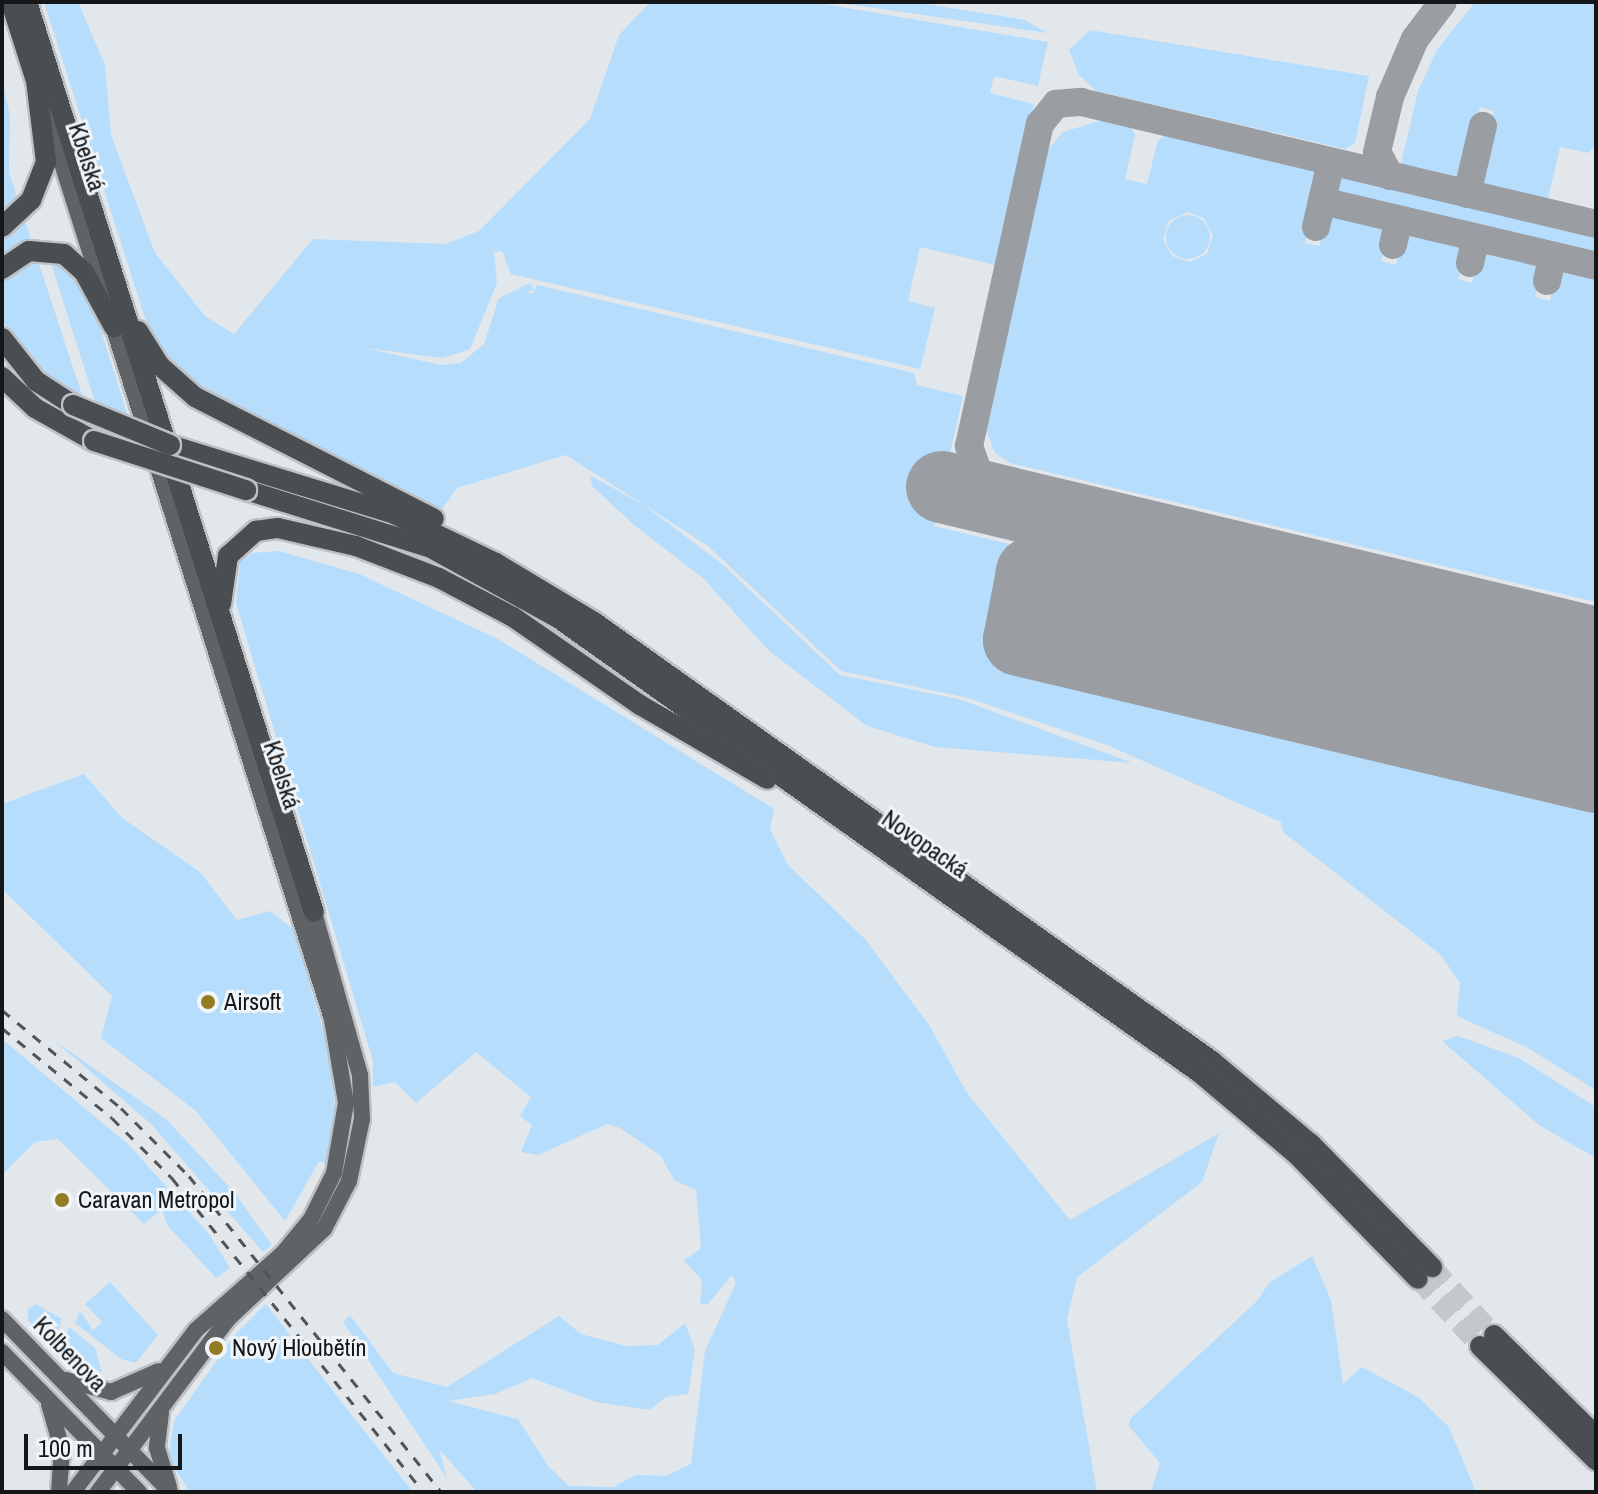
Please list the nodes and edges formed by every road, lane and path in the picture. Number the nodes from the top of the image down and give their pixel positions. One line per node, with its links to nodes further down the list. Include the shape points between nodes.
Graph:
1 (11, 2): 3 (highway, Kbelská)
2 (27, 2): 6 (highway, Kbelská)
3 (36, 81): 4 (highway, via 46,151 37,190); 7 (main road, Kbelská)
4 (2, 227)
5 (2, 269): 7 (highway, via 29,251 57,251 84,272)
6 (119, 292): 10 (highway, via 147,348 186,390 475,541); 11 (highway, Kbelská)
7 (114, 327): 16 (main road, Kbelská, via 328,1008 345,1090 340,1154 311,1219 283,1253 214,1312)
8 (2, 338): 10 (highway, bridge, via 36,381 101,419 323,489 441,535)
9 (2, 377): 12 (highway, Novopacká, bridge, via 54,420 130,456 354,520 431,548 518,593)
10 (544, 591): 12 (highway, Novopacká, via 1212,1061 1311,1144 1425,1273 1254,1116)
11 (230, 648): 12 (highway, via 221,583 228,556 243,539 278,528 356,546 486,602 652,712); 13 (highway, Kbelská)
12 (881, 845)
13 (314, 912): 19 (main road, Kbelská, via 360,1075 356,1160 324,1229 228,1319)
14 (2, 1319): 17 (main road, Kolbenova)
15 (2, 1352): 18 (main road, Kolbenova)
16 (167, 1366): 17 (main road, via 111,1392); 20 (main road, Kbelská)
17 (58, 1376): 20 (main road, Kolbenova)
18 (48, 1399): 23 (main road, Kolbenova); 26 (main road, via 62,1449)
19 (162, 1407): 22 (main road, Kbelská); 30 (main road, via 157,1448)
20 (115, 1436): 22 (main road, Kolbenova); 23 (main road, Kbelská)
21 (1596, 1436): 24 (highway, via 1487,1340)
22 (129, 1450): 25 (main road, Kbelská); 30 (main road, Kolbenova)
23 (102, 1454): 25 (main road, Kolbenova); 27 (main road, Kbelská)
24 (1596, 1460)
25 (116, 1468): 28 (main road, Kbelská); 29 (main road, Kolbenova)
26 (59, 1492)
27 (73, 1492)
28 (98, 1492)
29 (139, 1492)
30 (171, 1492)

